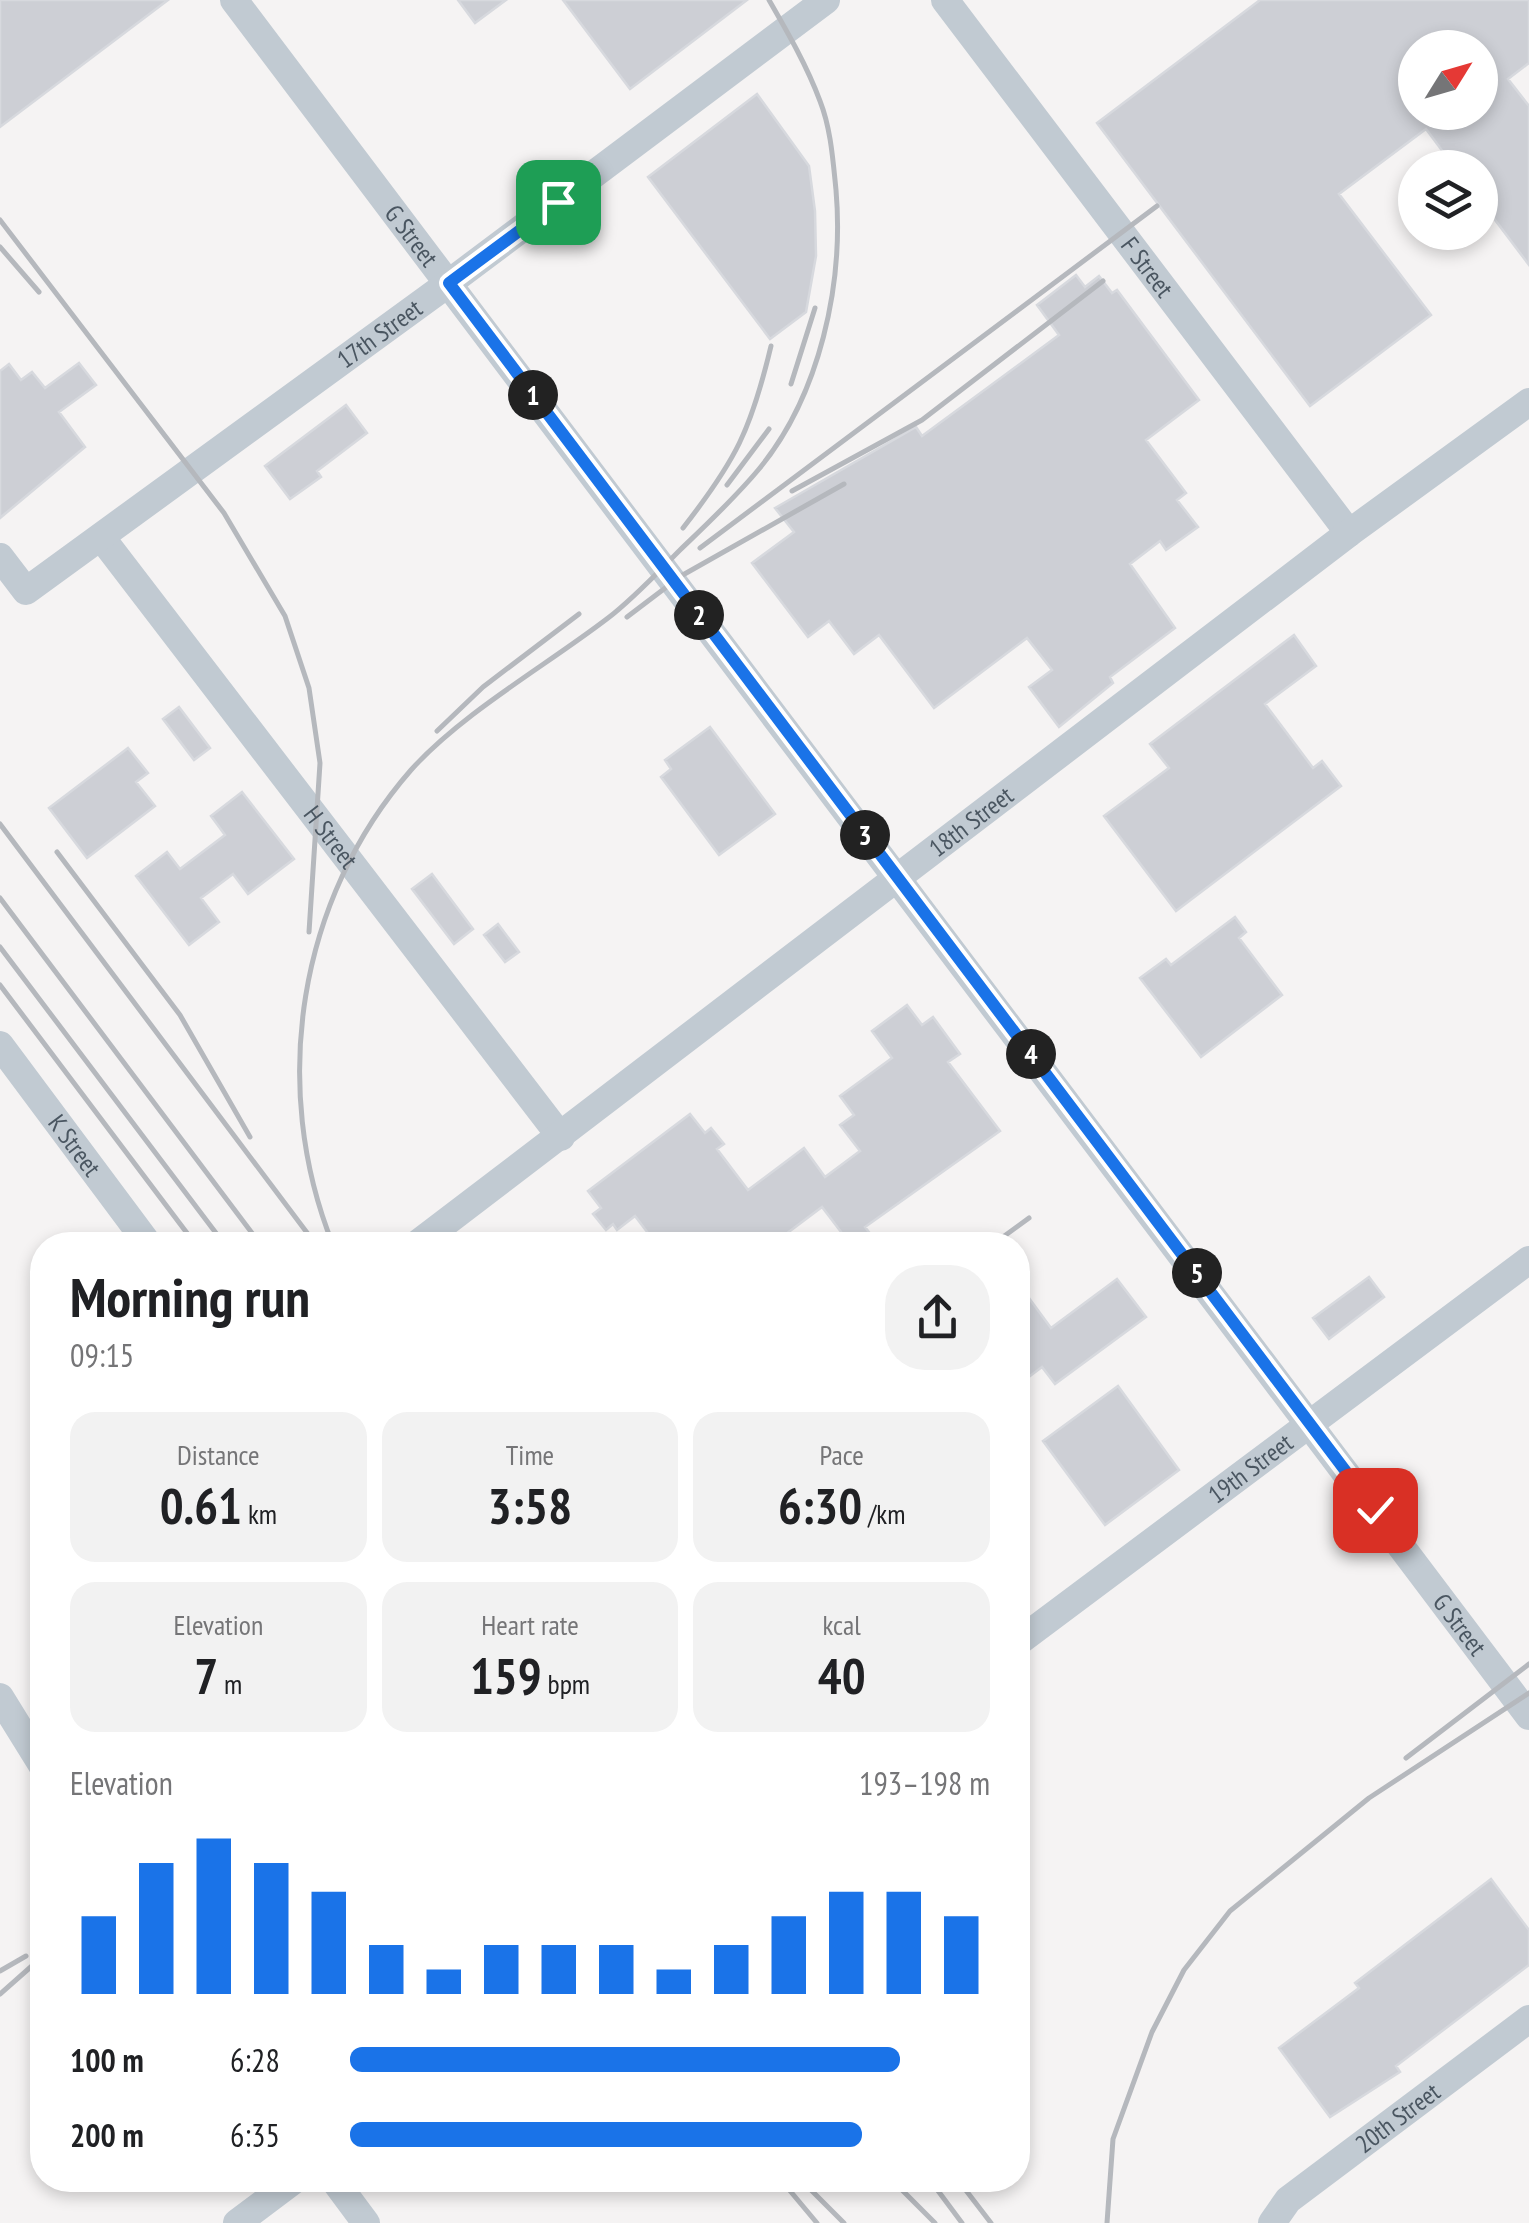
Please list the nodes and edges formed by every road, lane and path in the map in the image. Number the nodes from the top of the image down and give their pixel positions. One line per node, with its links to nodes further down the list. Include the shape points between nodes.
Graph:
1 (234, 0): 4 (lane, G Street)
2 (826, 0): 4 (lane, 17th Street)
3 (945, 0): 6 (lane, F Street)
4 (449, 283): 7 (lane, 17th Street); 9 (lane, G Street)
5 (1529, 402): 6 (lane, 18th Street)
6 (1349, 534): 9 (lane, 18th Street)
7 (101, 537): 8 (lane, 17th Street, via 26,592); 11 (lane, H Street)
8 (0, 558)
9 (898, 879): 11 (lane, 18th Street); 15 (lane, G Street)
10 (0, 1045): 12 (lane, K Street)
11 (562, 1137): 13 (lane, 18th Street)
12 (140, 1232)
13 (434, 1232)
14 (1529, 1260): 15 (lane, 19th Street)
15 (1310, 1423): 16 (lane, 19th Street); 18 (lane, G Street)
16 (1030, 1633)
17 (0, 1697): 19 (lane)
18 (1529, 1716)
19 (30, 1746)
20 (1529, 2018): 25 (lane, 20th Street, via 1288,2200)
21 (278, 2192): 23 (lane)
22 (343, 2192): 24 (lane)
23 (237, 2223)
24 (366, 2223)
25 (1272, 2223)

